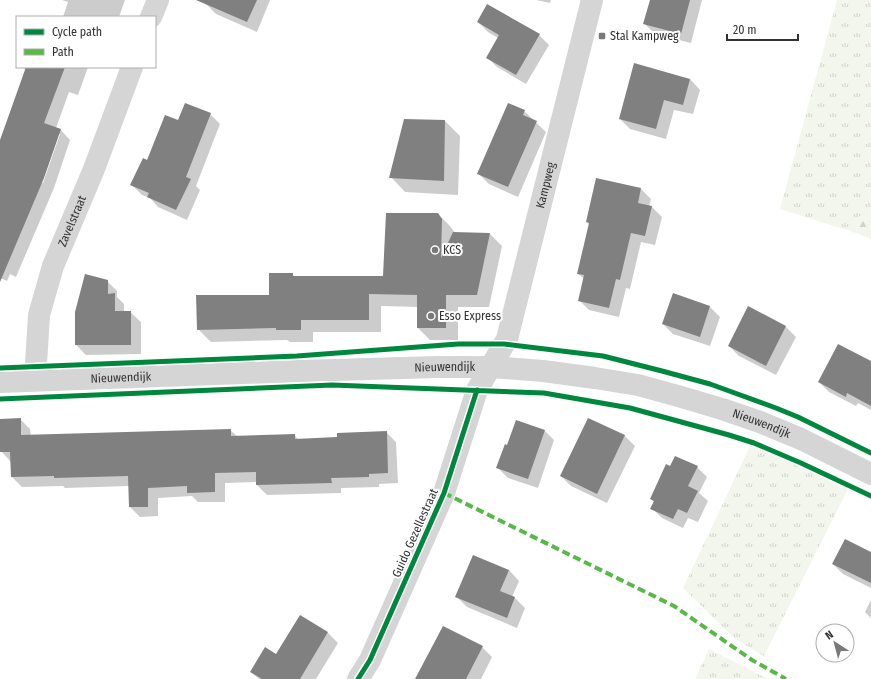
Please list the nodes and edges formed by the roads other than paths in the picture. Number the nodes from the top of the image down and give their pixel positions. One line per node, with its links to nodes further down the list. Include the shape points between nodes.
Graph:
1 (158, 0): 3 (street)
2 (592, 0): 5 (street, Kampweg, via 507,339)
3 (151, 16)
4 (132, 68): 6 (street, Zavelstraat, via 53,266 39,314)
5 (491, 367): 6 (street, Nieuwendijk); 8 (street, Nieuwendijk, via 595,378 672,394 760,422); 9 (street, Guido Gezellestraat, via 477,390 444,493 370,660)
6 (35, 380): 7 (street, Nieuwendijk)
7 (0, 382)
8 (871, 474)
9 (358, 679)

